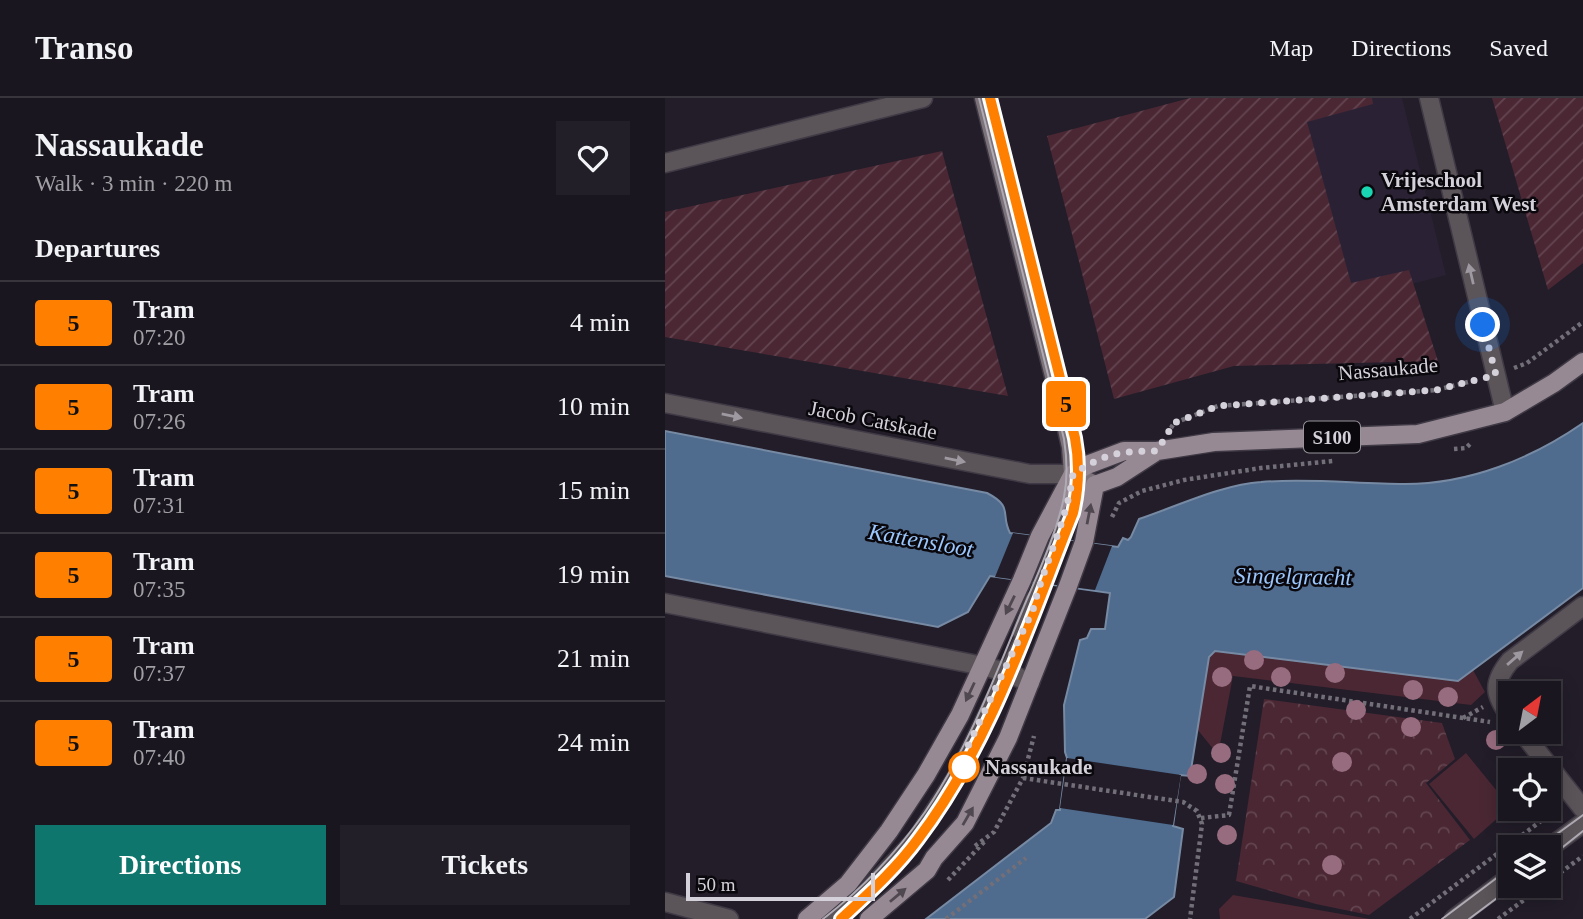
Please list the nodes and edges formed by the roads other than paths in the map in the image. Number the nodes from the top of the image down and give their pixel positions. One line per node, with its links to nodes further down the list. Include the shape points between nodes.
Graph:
1 (923, 98): 4 (street)
2 (984, 98): 9 (street, via 1069,437)
3 (1429, 98): 7 (street, one-way to 3)
4 (665, 163)
5 (1583, 362): 7 (main road, S100)
6 (665, 403): 9 (street, Jacob Catskade, one-way to 9, via 1030,474)
7 (1505, 412): 8 (main road, S100, via 1418,434 1214,443)
8 (1157, 451): 9 (main road, S100, via 1124,451); 10 (main road, S100, via 1117,477)
9 (1073, 474): 10 (street); 11 (main road)
10 (1095, 485): 17 (main road, one-way to 10, via 1084,542)
11 (1031, 581): 14 (main road, one-way to 14, via 997,630); 15 (lane, via 1033,610)
12 (665, 603): 14 (street)
13 (1583, 606): 16 (street, one-way to 13, via 1510,662)
14 (983, 666): 15 (street); 25 (main road, one-way to 25, via 926,775 889,831 848,884)
15 (1003, 671): 17 (street); 26 (lane, via 956,771 914,836 874,881)
16 (1498, 681)
17 (1030, 683): 27 (main road, one-way to 17, via 927,870 965,823)
18 (1531, 744): 19 (street)
19 (1578, 803)
20 (1583, 823): 21 (street)
21 (1561, 839)
22 (1498, 886): 28 (street)
23 (665, 902): 24 (street)
24 (729, 919)
25 (807, 919)
26 (831, 919)
27 (869, 919)
28 (1454, 919)

